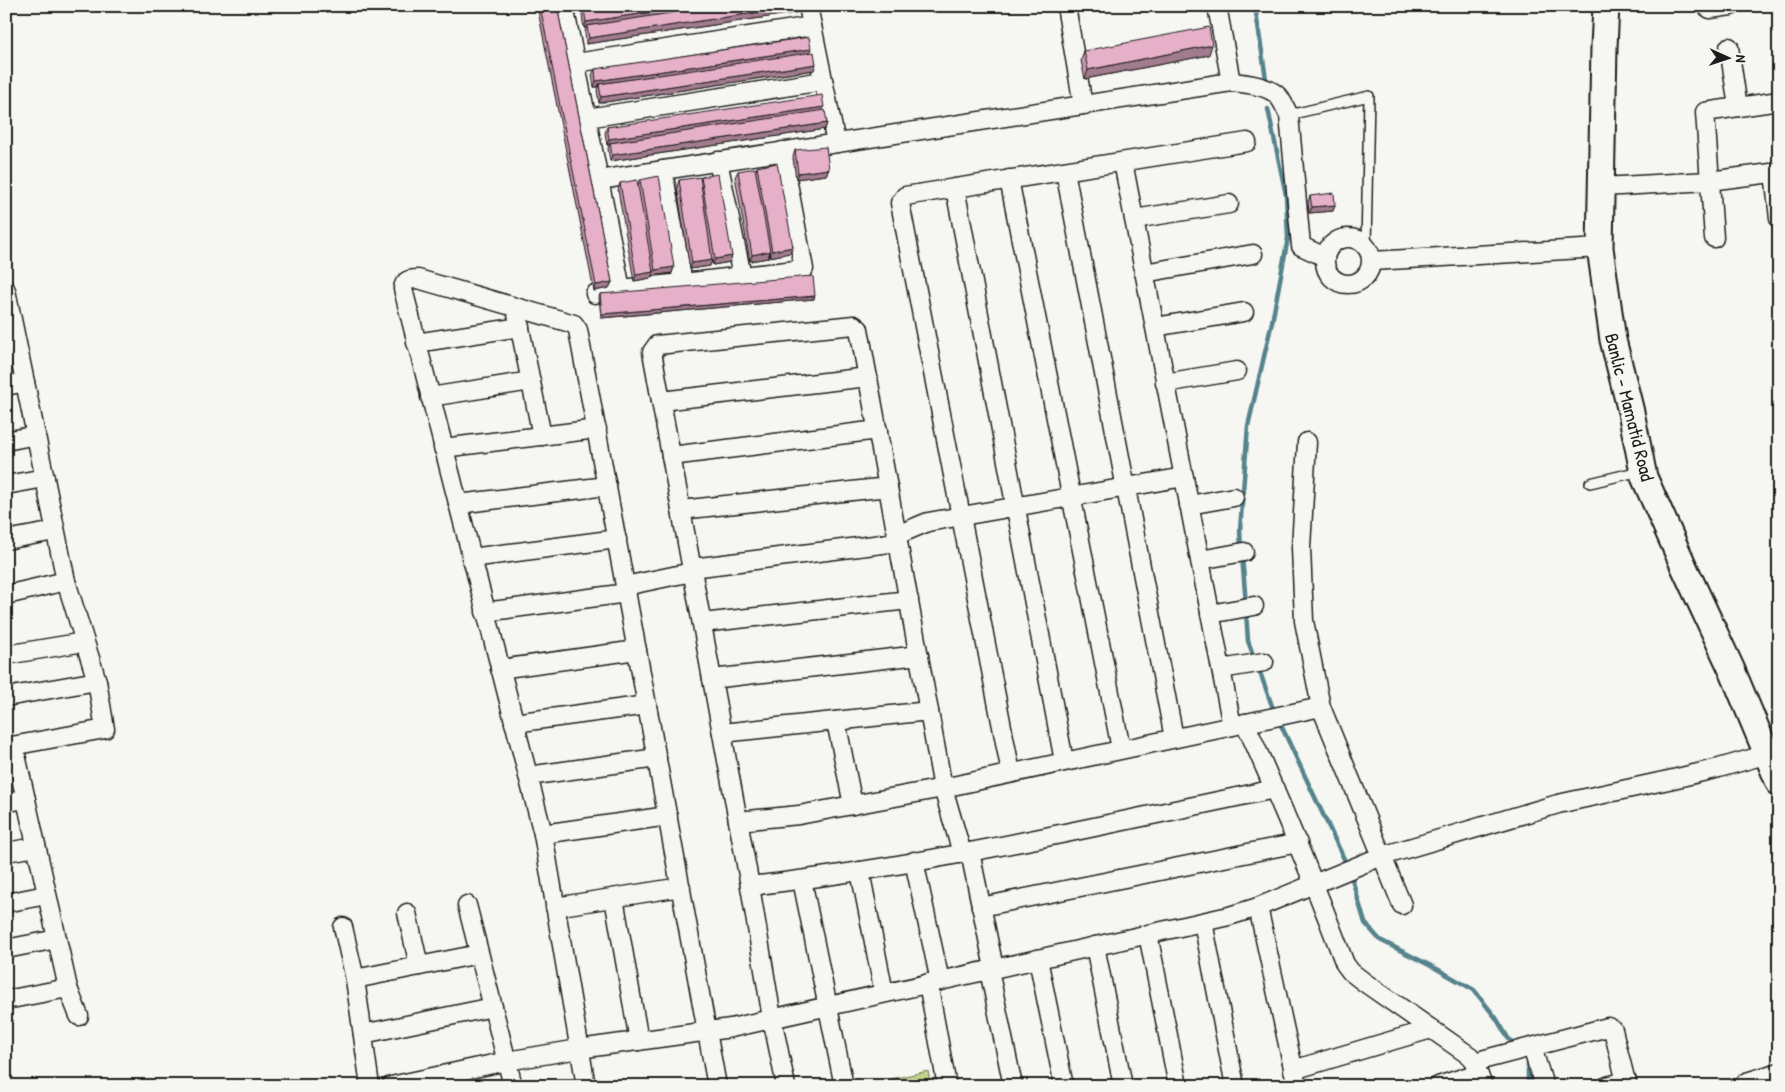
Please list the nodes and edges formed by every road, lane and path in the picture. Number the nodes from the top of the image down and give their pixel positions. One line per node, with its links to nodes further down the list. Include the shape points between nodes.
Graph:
1 (564, 6): 10 (street)
2 (808, 6): 8 (street)
3 (1066, 6): 14 (street)
4 (1217, 6): 12 (street)
5 (1606, 6): 29 (main road, Banlic - Mamatid Road)
6 (1706, 6): 7 (street, via 1710,9)
7 (1731, 6)
8 (812, 26): 10 (street); 11 (street)
9 (1729, 47): 15 (street)
10 (576, 63): 17 (street)
11 (823, 81): 17 (street); 19 (street)
12 (1231, 82): 14 (street); 16 (street, via 1262,87 1279,96)
13 (1779, 100): 15 (street)
14 (1084, 105): 19 (street)
15 (1738, 107): 28 (street, via 1705,112)
16 (1289, 115): 37 (lane, via 1369,96); 38 (street, via 1301,246)
17 (587, 118): 27 (street)
18 (1248, 142): 22 (street)
19 (836, 143): 20 (street)
20 (782, 151): 21 (street); 40 (street, via 804,269)
21 (718, 161): 23 (street); 40 (street)
22 (1122, 162): 24 (street); 32 (street)
23 (663, 170): 27 (street); 41 (street)
24 (1065, 170): 26 (street); 74 (street)
25 (1776, 172): 28 (street); 33 (street)
26 (1009, 179): 30 (street); 76 (street)
27 (599, 180): 42 (street)
28 (1709, 181): 29 (street); 34 (street)
29 (1602, 187): 35 (main road, Banlic - Mamatid Road)
30 (955, 188): 79 (street); 81 (street, via 905,196 900,203)
31 (1230, 204): 32 (street)
32 (1134, 219): 39 (street)
33 (1779, 219)
34 (1714, 238)
35 (1600, 248): 37 (street); 67 (main road, Banlic - Mamatid Road, via 1613,340)
36 (1253, 254): 39 (street)
37 (1369, 254): 38 (street, via 1354,239 1346,238 1333,244); 38 (street, via 1367,276 1346,285 1332,278 1325,265)
38 (1325, 257)
39 (1144, 273): 48 (street)
40 (742, 276): 41 (street)
41 (683, 283): 42 (street)
42 (621, 289): 44 (street)
43 (6, 290): 49 (street)
44 (595, 294)
45 (516, 309): 47 (street); 50 (street, via 418,279 406,281 403,289); 59 (street, via 577,327)
46 (1244, 312): 48 (street)
47 (520, 327): 50 (street); 53 (street)
48 (1155, 327): 55 (street)
49 (11, 339): 54 (street)
50 (416, 343): 57 (street)
51 (1237, 371): 55 (street)
52 (868, 377): 58 (street); 58 (street, via 859,329 854,325 657,345 652,352); 60 (street)
53 (531, 381): 57 (street); 62 (street)
54 (25, 382): 56 (street); 61 (street)
55 (1165, 383): 68 (street)
56 (6, 386)
57 (430, 396): 65 (street)
58 (661, 401): 66 (street)
59 (596, 429): 62 (street); 72 (street)
60 (878, 430): 66 (street); 73 (street)
61 (36, 435): 63 (street); 69 (street)
62 (542, 436): 65 (street)
63 (6, 441)
64 (1307, 442): 109 (street, via 1301,548 1304,621)
65 (443, 448): 77 (street)
66 (671, 456): 80 (street)
67 (1643, 471): 70 (lane); 118 (main road, Banlic - Mamatid Road)
68 (1184, 477): 74 (street); 78 (street)
69 (45, 478): 71 (street); 82 (street)
70 (1590, 483)
71 (6, 485)
72 (607, 486): 77 (street); 83 (street)
73 (888, 487): 80 (street); 84 (street)
74 (1126, 487): 76 (street); 115 (street)
75 (1234, 496): 78 (street)
76 (1072, 497): 79 (street); 117 (street)
77 (458, 504): 87 (street)
78 (1189, 505): 88 (street)
79 (1016, 507): 81 (street); 120 (street)
80 (681, 510): 89 (street)
81 (961, 517): 84 (street, via 928,522); 121 (street)
82 (55, 531): 85 (street); 90 (street)
83 (617, 539): 87 (street); 91 (street)
84 (897, 539): 89 (street); 93 (street)
85 (6, 540)
86 (1244, 552): 88 (street)
87 (471, 558): 95 (street)
88 (1200, 560): 96 (street)
89 (692, 570): 91 (street); 97 (street)
90 (66, 581): 92 (street); 98 (street)
91 (626, 589): 95 (street); 99 (street)
92 (6, 594)
93 (909, 600): 97 (street); 101 (street)
94 (1254, 606): 96 (street)
95 (485, 612): 103 (street)
96 (1210, 614): 104 (street)
97 (702, 623): 105 (street)
98 (84, 642): 100 (street); 106 (street)
99 (637, 650): 103 (street); 108 (street)
100 (6, 655)
101 (919, 655): 105 (street); 110 (street)
102 (1264, 662): 104 (street)
103 (500, 669): 112 (street)
104 (1221, 669): 113 (street)
105 (712, 679): 114 (street)
106 (97, 681): 107 (street); 116 (street, via 105,729)
107 (6, 697)
108 (647, 706): 112 (street); 119 (street)
109 (1321, 707): 113 (street); 136 (street)
110 (929, 711): 111 (street); 124 (street)
111 (836, 721): 114 (street); 128 (street)
112 (514, 723): 122 (street)
113 (1238, 724): 115 (street); 125 (street)
114 (722, 733): 130 (street)
115 (1174, 738): 117 (street)
116 (10, 746): 126 (street)
117 (1121, 749): 120 (street)
118 (1768, 754): 123 (main road, Banlic - Mamatid Road); 136 (street, via 1692,775 1558,804)
119 (657, 758): 122 (street); 129 (street)
120 (1064, 762): 121 (street)
121 (1011, 773): 124 (street)
122 (528, 776): 131 (street)
123 (1779, 783)
124 (943, 788): 128 (street); 135 (street)
125 (1275, 789): 132 (street); 135 (street)
126 (26, 799): 127 (street); 133 (street)
127 (6, 802)
128 (853, 805): 130 (street)
129 (668, 816): 131 (street); 142 (street)
130 (738, 821): 141 (street)
131 (543, 834): 148 (street)
132 (1298, 842): 140 (street); 149 (street)
133 (36, 847): 134 (street); 143 (street)
134 (6, 852)
135 (966, 853): 137 (street); 149 (street)
136 (1382, 856): 140 (street); 146 (street)
137 (914, 862): 138 (street); 163 (street)
138 (860, 871): 139 (street); 165 (street)
139 (802, 880): 141 (street); 167 (street)
140 (1315, 884): 150 (street); 171 (street, via 1344,964)
141 (750, 886): 170 (street)
142 (681, 887): 144 (street); 172 (street)
143 (46, 895): 145 (street); 155 (street)
144 (614, 898): 148 (street); 174 (street)
145 (6, 903)
146 (1402, 905)
147 (468, 906): 158 (street)
148 (555, 907): 176 (street)
149 (981, 907): 161 (street)
150 (1258, 907): 152 (street); 180 (street)
151 (407, 913): 160 (street)
152 (1203, 922): 154 (street); 195 (street)
153 (344, 927): 162 (street)
154 (1148, 934): 156 (street); 194 (street)
155 (57, 939): 157 (street); 164 (street)
156 (1095, 946): 159 (street); 193 (street)
157 (6, 949)
158 (479, 954): 160 (street); 168 (street)
159 (1038, 959): 161 (street); 192 (street)
160 (419, 966): 162 (street)
161 (992, 969): 163 (street); 191 (street)
162 (354, 979): 173 (street)
163 (934, 982): 165 (street); 190 (street)
164 (68, 988): 166 (street); 169 (street)
165 (884, 993): 167 (street)
166 (6, 1000)
167 (826, 1006): 170 (street); 189 (street)
168 (493, 1007): 173 (street); 177 (street)
169 (79, 1016)
170 (772, 1018): 172 (street); 188 (street)
171 (1431, 1029): 179 (street, via 1470,1056); 180 (street)
172 (707, 1031): 174 (street); 187 (street)
173 (363, 1034): 183 (street)
174 (639, 1041): 176 (street)
175 (1532, 1047): 179 (street); 182 (street, via 1608,1027 1613,1030); 197 (street)
176 (578, 1049): 177 (street); 186 (street)
177 (507, 1061): 184 (street); 185 (street)
178 (1779, 1072): 181 (street)
179 (1478, 1074): 196 (street)
180 (1295, 1078)
181 (1746, 1082)
182 (1627, 1083): 198 (street)
183 (370, 1086)
184 (391, 1086)
185 (513, 1086)
186 (586, 1086)
187 (717, 1086)
188 (786, 1086)
189 (844, 1086)
190 (947, 1086)
191 (1013, 1086)
192 (1064, 1086)
193 (1123, 1086)
194 (1178, 1086)
195 (1236, 1086)
196 (1438, 1086)
197 (1544, 1086)
198 (1607, 1086)

